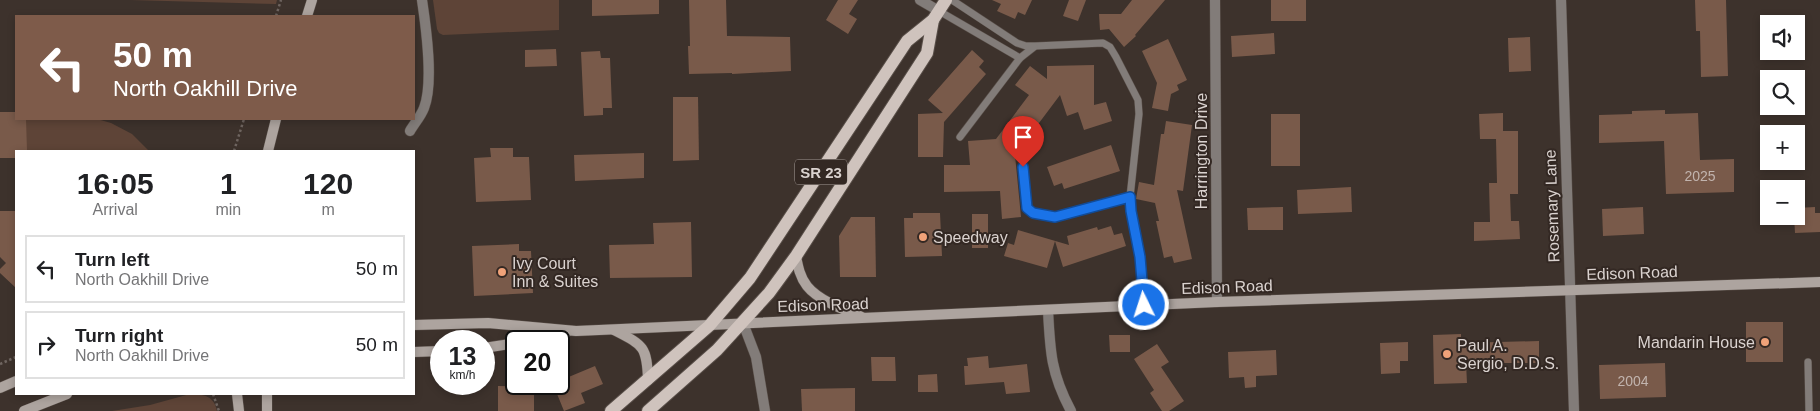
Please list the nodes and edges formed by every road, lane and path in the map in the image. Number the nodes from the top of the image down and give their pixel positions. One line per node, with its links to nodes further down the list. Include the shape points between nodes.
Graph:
1 (281, 0): 9 (path)
2 (312, 0): 10 (main road)
3 (422, 0): 16 (street, via 427,28 429,82 424,108)
4 (920, 0): 11 (street)
5 (946, 0): 11 (main road, SR 23)
6 (952, 0): 12 (lane, via 1017,43)
7 (1215, 0): 25 (street, Harrington Drive)
8 (1560, 0): 24 (street, Rosemary Lane)
9 (276, 15)
10 (307, 15)
11 (936, 16): 13 (lane); 22 (main road, SR 23, via 926,53); 31 (main road, SR 23, via 907,41 757,268)
12 (1035, 46): 13 (lane); 21 (lane, via 1103,42 1110,47 1138,100)
13 (1020, 58): 17 (lane)
14 (244, 120): 18 (path)
15 (276, 120): 19 (main road)
16 (410, 131)
17 (960, 137)
18 (234, 150)
19 (268, 150)
20 (1023, 167): 21 (lane, via 1027,208 1033,213 1055,217)
21 (1130, 197): 26 (lane)
22 (796, 256): 28 (main road, via 799,271 808,287 831,303); 29 (main road, SR 23)
23 (1820, 282): 24 (main road, Edison Road)
24 (1570, 290): 25 (main road, Edison Road); 55 (street, Rosemary Lane)
25 (1217, 302): 26 (main road, Edison Road)
26 (1144, 305): 27 (main road, Edison Road)
27 (1048, 310): 28 (main road, Edison Road); 54 (street, via 1054,376)
28 (866, 318): 29 (main road, Edison Road)
29 (743, 323): 31 (main road, Edison Road); 52 (main road, SR 23); 53 (street, via 756,357)
30 (415, 325): 33 (main road, Edison Road, via 488,323)
31 (709, 326): 32 (main road, Edison Road); 40 (main road, SR 23)
32 (613, 330): 33 (main road, Edison Road); 40 (main road, via 638,342 646,352)
33 (576, 331): 34 (main road, Edison Road)
34 (570, 332)
35 (430, 351): 36 (main road)
36 (415, 352)
37 (15, 357): 39 (path)
38 (1808, 362): 56 (lane)
39 (0, 364)
40 (648, 380): 51 (main road, SR 23)
41 (15, 381): 42 (main road)
42 (0, 388)
43 (64, 395): 47 (main road)
44 (214, 395): 48 (path)
45 (237, 395): 49 (main road)
46 (267, 395): 50 (main road)
47 (24, 411)
48 (219, 411)
49 (239, 411)
50 (267, 411)
51 (611, 411)
52 (648, 411)
53 (765, 411)
54 (1071, 411)
55 (1574, 411)
56 (1809, 411)

